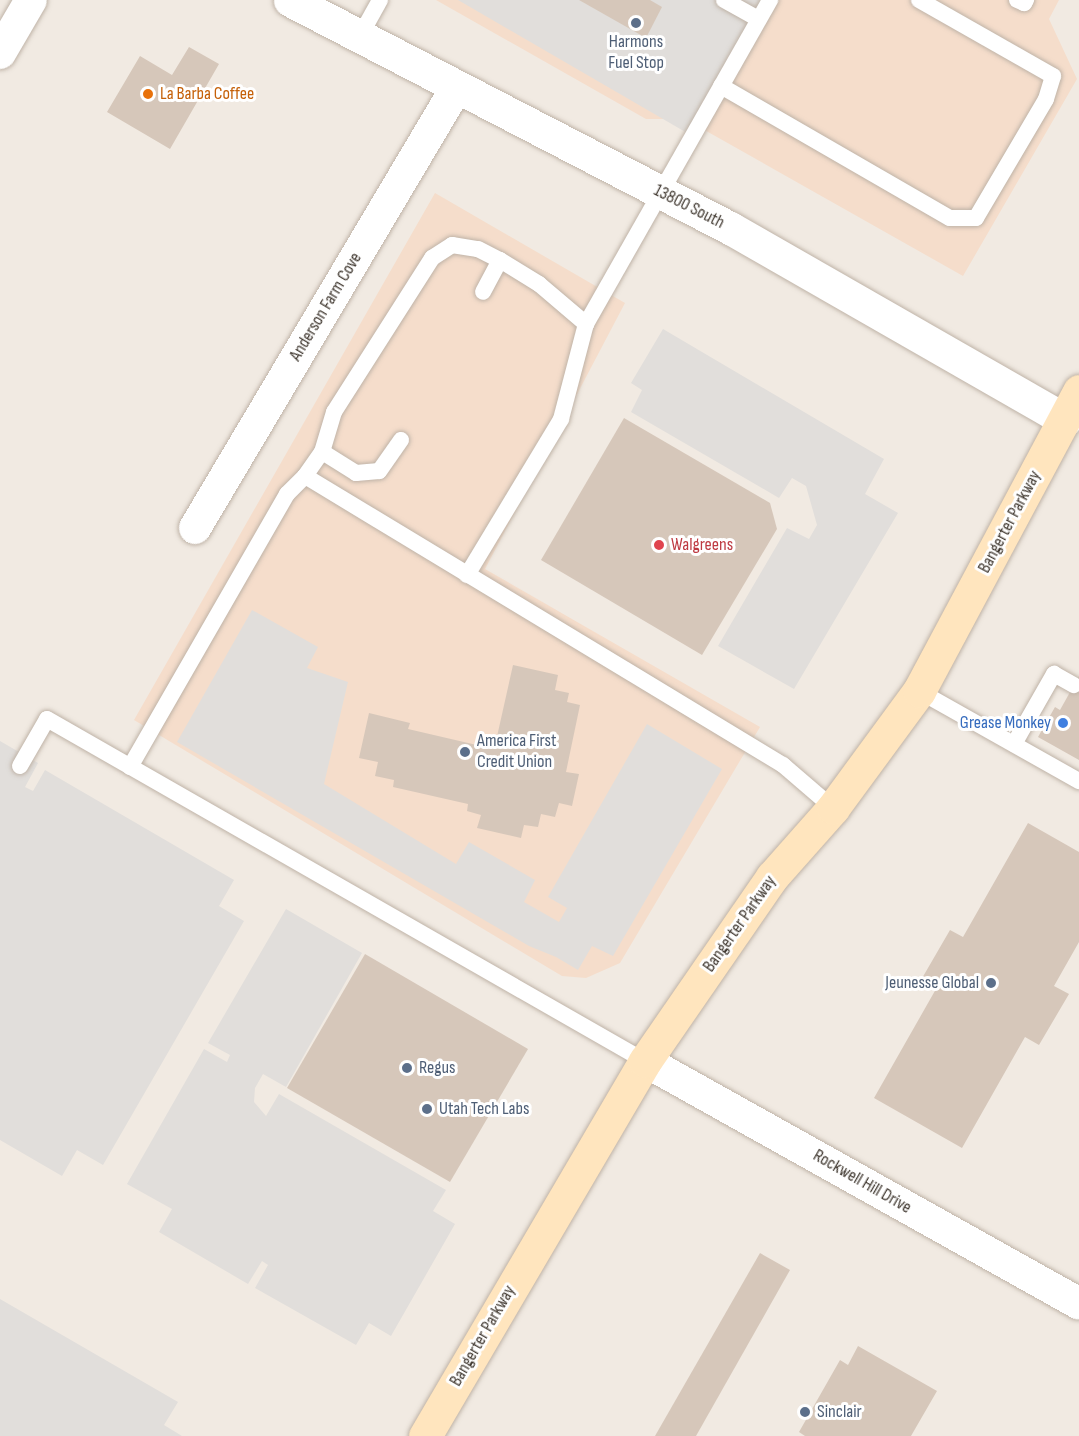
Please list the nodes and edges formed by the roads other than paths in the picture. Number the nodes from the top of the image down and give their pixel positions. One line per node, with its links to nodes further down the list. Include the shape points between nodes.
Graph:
1 (31, 0): 11 (street)
2 (290, 0): 10 (street, 13800 South)
3 (381, 0): 10 (lane)
4 (724, 0): 9 (lane)
5 (770, 0): 9 (lane)
6 (919, 0): 12 (lane, via 1053,76 1046,99 976,218 950,218)
7 (1017, 0): 8 (lane)
8 (1026, 0)
9 (758, 19): 12 (lane)
10 (360, 36): 13 (street, 13800 South)
11 (0, 53)
12 (721, 86): 14 (lane)
13 (457, 87): 14 (street, 13800 South); 23 (street, Anderson Farm Cove)
14 (659, 193): 17 (lane); 19 (street, 13800 South, via 730,228)
15 (500, 260): 16 (lane); 17 (lane, via 539,284); 21 (lane, via 478,249 452,245 432,258 334,412)
16 (483, 292)
17 (586, 324): 24 (lane, via 561,419)
18 (1079, 391): 19 (main road, Bangerter Parkway)
19 (1072, 425): 26 (main road, Bangerter Parkway)
20 (401, 440): 21 (lane, via 379,471 356,473)
21 (322, 452): 22 (lane)
22 (305, 476): 24 (lane); 29 (lane, via 287,494)
23 (195, 528)
24 (467, 575): 31 (lane, via 783,765)
25 (1074, 686): 27 (lane, via 1054,674)
26 (919, 691): 27 (lane); 31 (main road, Bangerter Parkway)
27 (1014, 744): 30 (lane)
28 (20, 766): 29 (lane, via 47,719)
29 (130, 767): 32 (lane)
30 (1079, 781)
31 (833, 808): 32 (main road, Bangerter Parkway, via 772,877)
32 (645, 1061): 33 (street, Rockwell Hill Drive); 34 (main road, Bangerter Parkway)
33 (1079, 1304)
34 (425, 1436)

